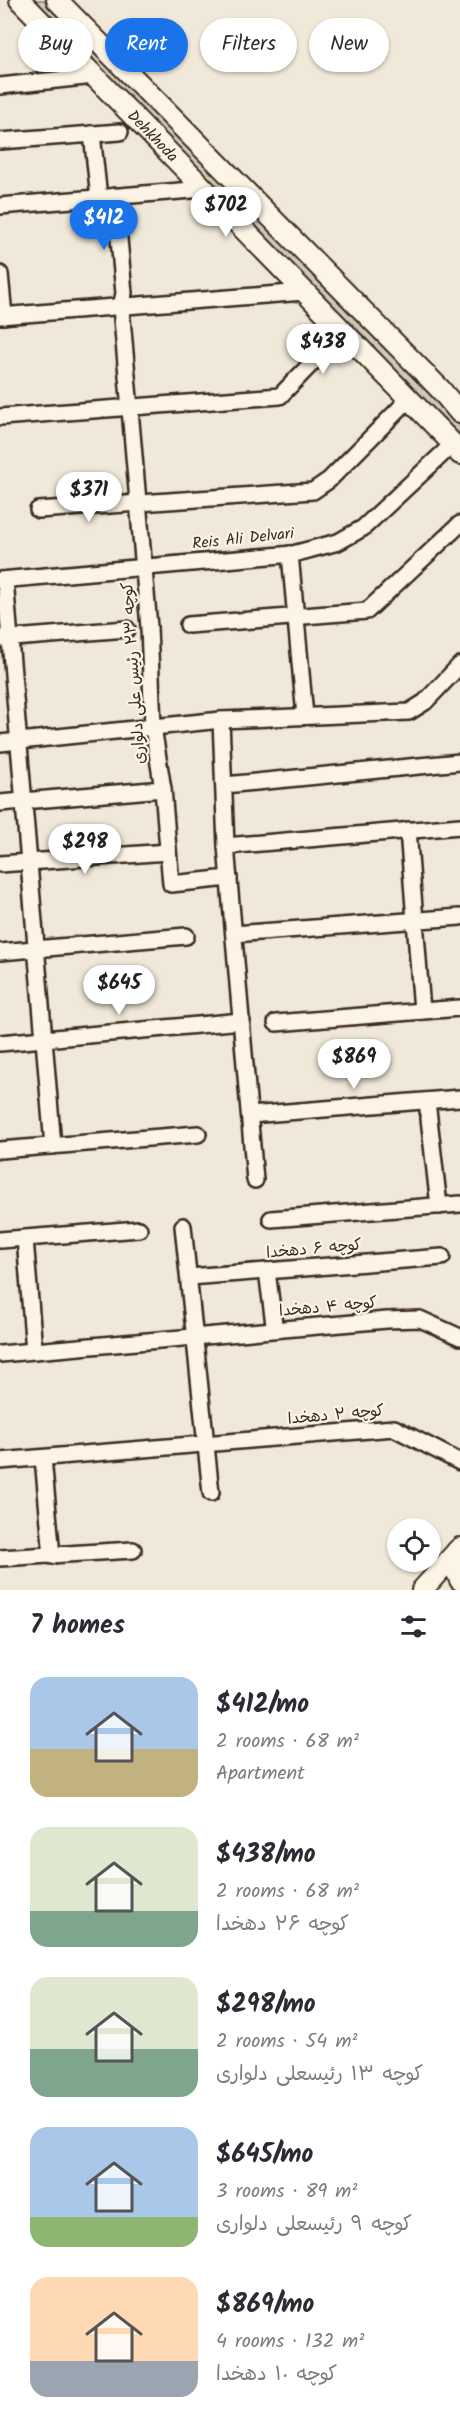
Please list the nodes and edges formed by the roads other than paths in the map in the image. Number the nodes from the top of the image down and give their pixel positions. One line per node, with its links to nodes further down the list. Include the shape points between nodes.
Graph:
1 (20, 0): 3 (main road, Dehkhoda)
2 (57, 0): 17 (main road, Dehkhoda)
3 (94, 76): 4 (street); 8 (main road, Dehkhoda)
4 (0, 86)
5 (120, 132): 6 (street)
6 (92, 134): 7 (street); 10 (street)
7 (0, 141)
8 (204, 189): 9 (street); 13 (main road, Dehkhoda)
9 (115, 196): 10 (street); 14 (street, کوچه ۲۳ رئیس علی دلواری, via 124,293)
10 (99, 198): 11 (street)
11 (0, 206)
12 (0, 274): 15 (street)
13 (304, 292): 14 (street); 16 (main road, Dehkhoda)
14 (121, 307): 15 (street); 19 (street, کوچه ۲۳ رئیس علی دلواری)
15 (2, 316)
16 (343, 331): 18 (main road, Dehkhoda); 19 (street, via 280,396)
17 (440, 389): 20 (main road); 21 (main road, Dehkhoda)
18 (409, 399): 23 (main road, Dehkhoda); 24 (street, via 329,480 313,491)
19 (129, 407): 22 (street); 24 (street, کوچه ۲۳ رئیس علی دلواری)
20 (460, 408)
21 (460, 413)
22 (0, 417)
23 (457, 449): 27 (street, Reis Ali Delvari, via 363,528 338,542)
24 (138, 503): 25 (street); 28 (street, کوچه ۲۳ رئیس علی دلواری)
25 (38, 510)
26 (460, 524): 30 (street, via 367,611)
27 (290, 554): 28 (street, Reis Ali Delvari); 30 (street)
28 (144, 567): 29 (street, Reis Ali Delvari); 37 (street, کوچه ۲۳ رئیس علی دلواری)
29 (2, 580): 33 (street)
30 (296, 616): 31 (street); 35 (street)
31 (188, 625)
32 (127, 629): 33 (street)
33 (5, 639): 38 (street)
34 (460, 665): 35 (street, via 409,712)
35 (305, 717): 36 (street)
36 (221, 720): 37 (street); 41 (street)
37 (153, 727): 38 (street); 42 (street, کوچه ۲۳ رئیس علی دلواری)
38 (19, 742): 39 (street); 43 (street)
39 (0, 743)
40 (460, 762): 41 (street)
41 (225, 785): 47 (street)
42 (163, 789): 43 (street); 48 (street, کوچه ۲۳ رئیس علی دلواری)
43 (24, 801): 44 (street); 49 (street)
44 (0, 803)
45 (460, 826): 46 (street)
46 (408, 830): 47 (street); 53 (street)
47 (226, 846): 51 (street)
48 (168, 852): 49 (street); 51 (street, کوچه ۲۳ رئیس علی دلواری, via 171,884)
49 (29, 862): 50 (street); 56 (street)
50 (0, 864)
51 (229, 878): 54 (street)
52 (460, 916): 53 (street)
53 (415, 920): 54 (street); 59 (street)
54 (234, 934): 60 (street)
55 (186, 936): 56 (street)
56 (37, 949): 57 (street); 62 (street)
57 (0, 952)
58 (460, 1008): 59 (street)
59 (422, 1011): 61 (street)
60 (242, 1021): 62 (street); 66 (street)
61 (276, 1023)
62 (44, 1039): 63 (street); 68 (street)
63 (0, 1043)
64 (460, 1098): 65 (street)
65 (428, 1101): 66 (street); 72 (street)
66 (250, 1115): 70 (street)
67 (198, 1134): 68 (street)
68 (53, 1146): 69 (street)
69 (0, 1150)
70 (255, 1180)
71 (460, 1204): 72 (street)
72 (439, 1206): 73 (street)
73 (271, 1219)
74 (183, 1226): 80 (street)
75 (139, 1229): 76 (street)
76 (25, 1238): 77 (street); 84 (street)
77 (0, 1240)
78 (442, 1257): 79 (street, کوچه ۶ دهخدا)
79 (267, 1271): 80 (street, کوچه ۶ دهخدا); 81 (street)
80 (189, 1277): 82 (street)
81 (274, 1324)
82 (195, 1337): 83 (street, کوچه ۴ دهخدا, via 420,1319); 84 (street, کوچه ۴ دهخدا); 86 (street)
83 (460, 1337)
84 (34, 1351): 85 (street, کوچه ۴ دهخدا)
85 (0, 1354)
86 (206, 1444): 87 (street, کوچه ۲ دهخدا); 89 (street, کوچه ۲ دهخدا, via 394,1428); 90 (street)
87 (43, 1458): 88 (street, کوچه ۲ دهخدا); 93 (street)
88 (0, 1461)
89 (460, 1462)
90 (211, 1493)
91 (133, 1550): 93 (street)
92 (458, 1550): 95 (main road, via 454,1565); 96 (main road)
93 (52, 1556): 94 (street)
94 (0, 1558)
95 (460, 1580)
96 (422, 1590)

